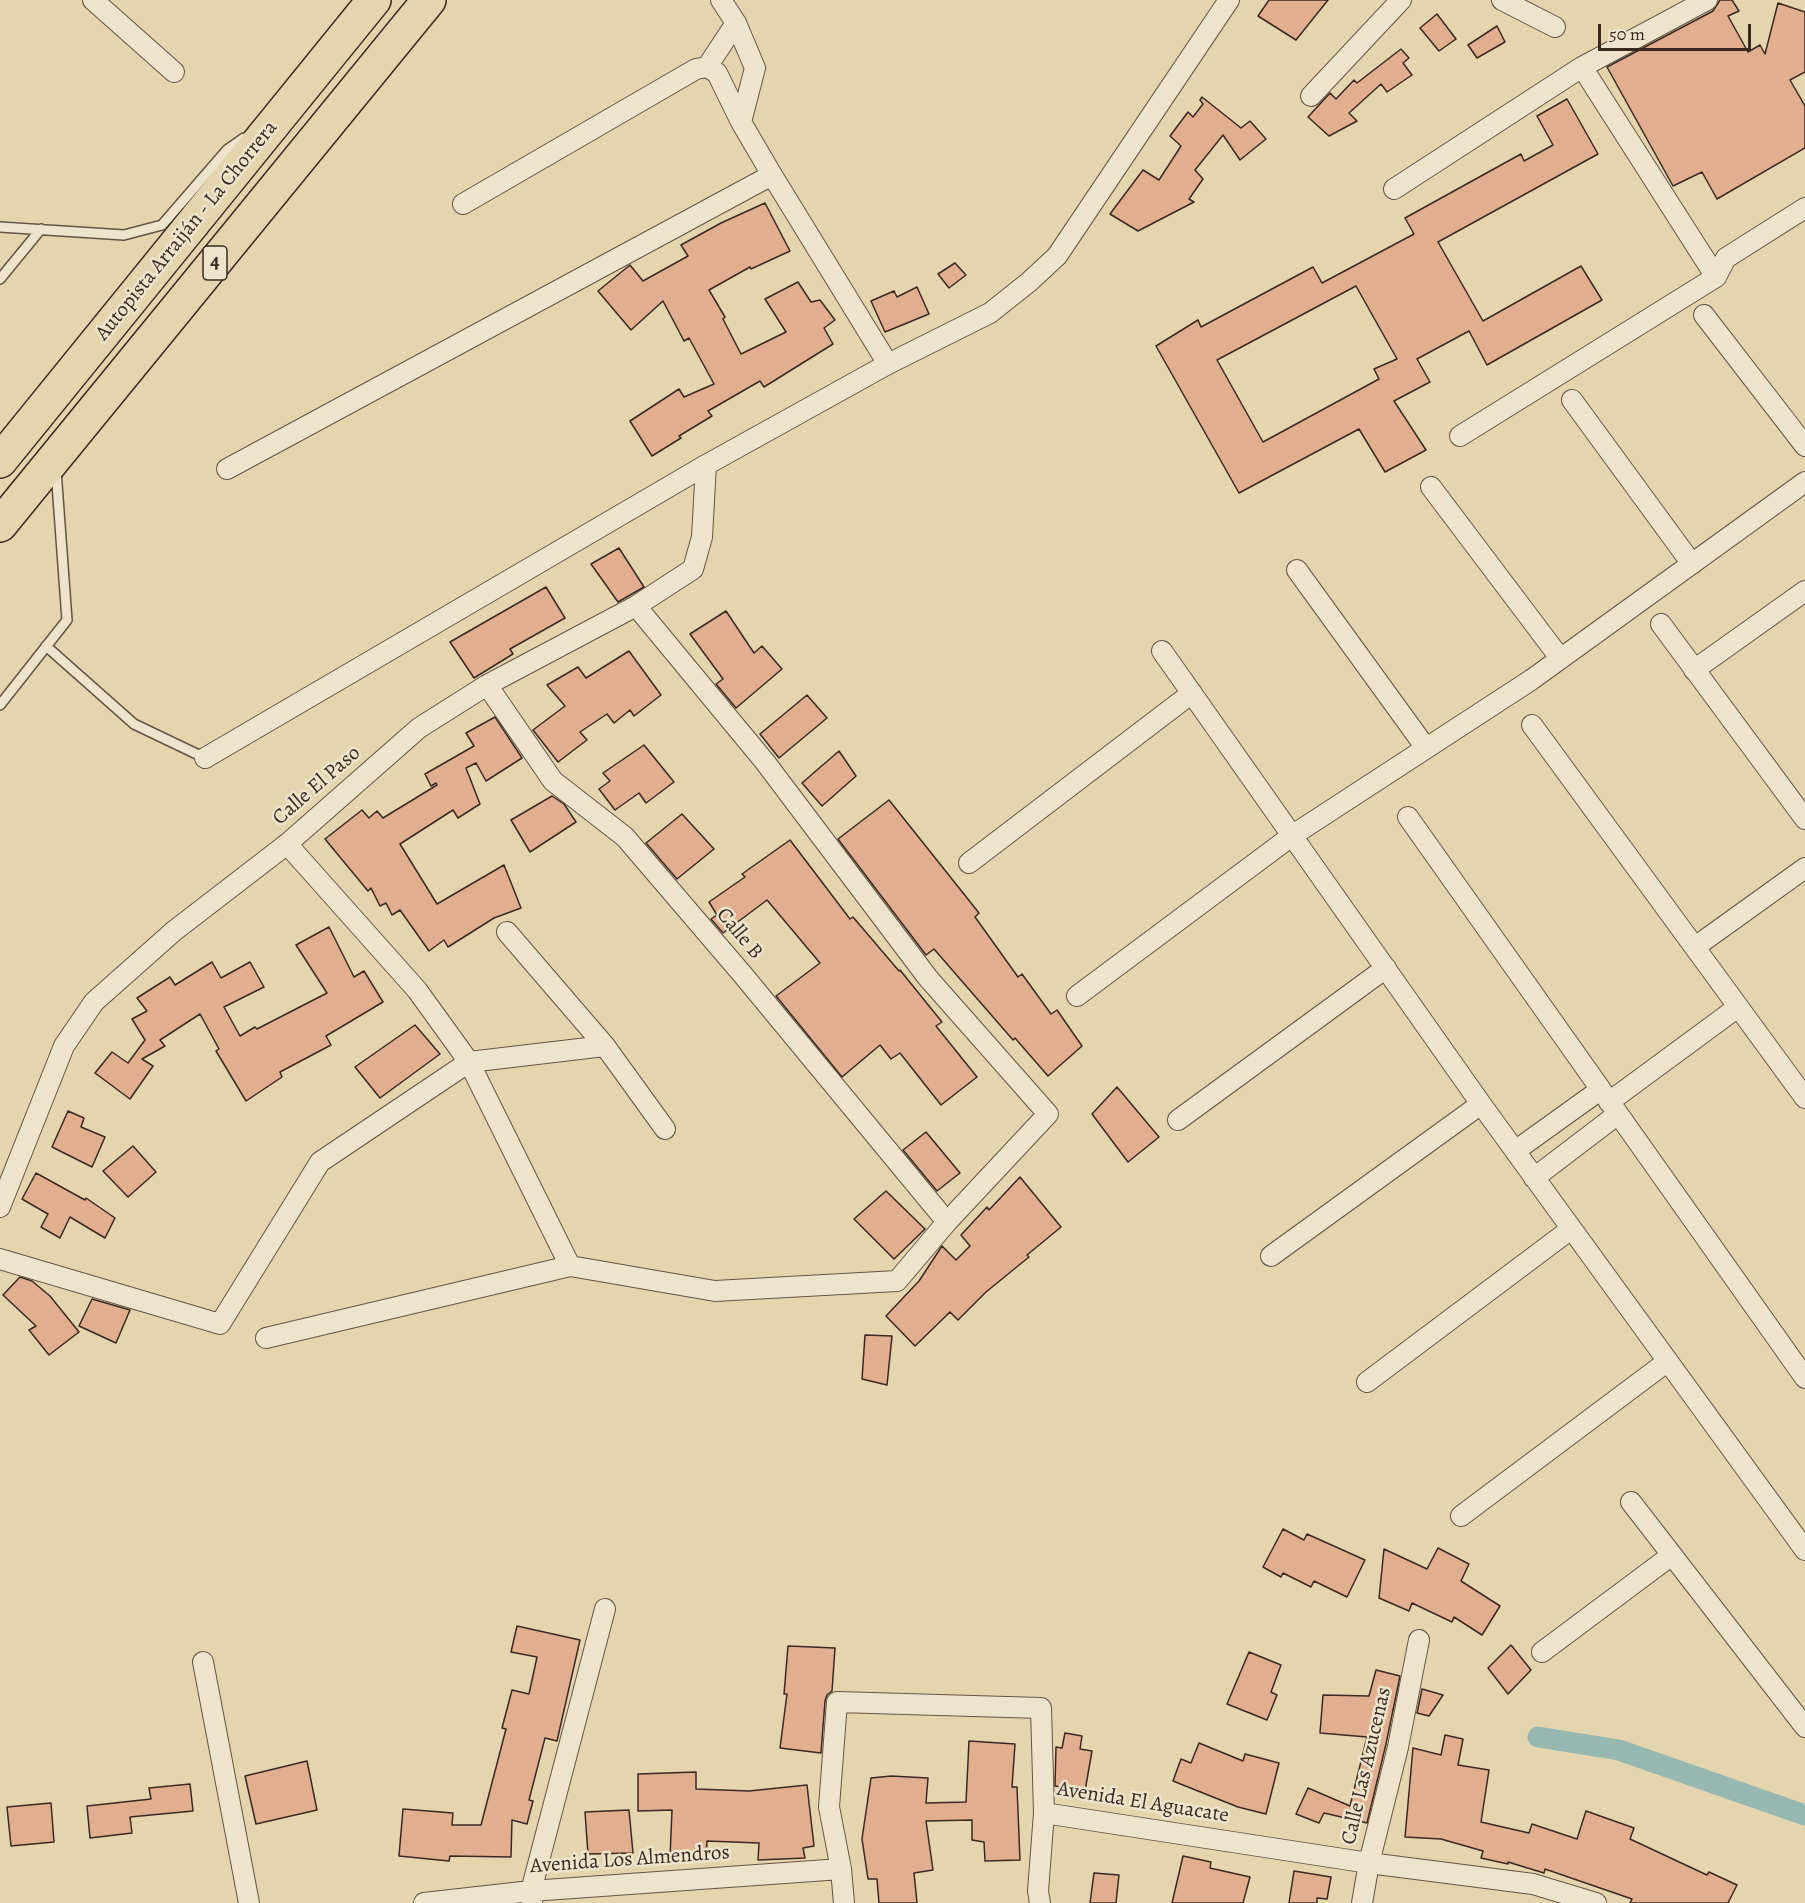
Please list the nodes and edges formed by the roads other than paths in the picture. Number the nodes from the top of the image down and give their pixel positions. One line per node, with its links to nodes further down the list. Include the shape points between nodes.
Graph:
1 (93, 0): 13 (street)
2 (374, 0): 15 (highway, Autopista Arraiján - La Chorrera / 4)
3 (429, 0): 30 (highway, Autopista Arraiján - La Chorrera / 4)
4 (721, 0): 9 (street)
5 (1229, 0): 26 (street, via 1057,256 990,313)
6 (1401, 0): 14 (street)
7 (1503, 0): 10 (street)
8 (1707, 0): 12 (street)
9 (736, 23): 11 (street); 16 (street, via 755,68)
10 (1555, 27)
11 (707, 67): 16 (street, via 717,74); 19 (street, via 696,69)
12 (1582, 67): 18 (street); 23 (street)
13 (174, 72)
14 (1311, 96)
15 (286, 110): 22 (lane, via 227,150 162,225 124,235); 31 (highway, Autopista Arraiján - La Chorrera / 4)
16 (741, 122): 17 (street)
17 (772, 175): 26 (street); 33 (street)
18 (1394, 189)
19 (463, 204)
20 (1805, 208): 23 (street, via 1726,258)
21 (0, 227): 22 (lane)
22 (41, 229): 24 (lane)
23 (1716, 277): 28 (street)
24 (0, 279)
25 (1704, 315): 29 (street)
26 (888, 364): 32 (street)
27 (1572, 400): 37 (street)
28 (1460, 436)
29 (1805, 446)
30 (55, 457): 36 (highway, Autopista Arraiján - La Chorrera / 4); 42 (lane, via 67,620)
31 (0, 460)
32 (706, 465): 40 (street, Calle El Paso, via 702,537 693,569); 51 (street)
33 (226, 469)
34 (1805, 482): 37 (street)
35 (1431, 487): 44 (street)
36 (0, 525)
37 (1692, 564): 44 (street)
38 (1297, 570): 50 (street)
39 (1805, 591): 45 (street)
40 (636, 606): 46 (street, Calle El Paso); 73 (street, via 765,762 928,978 1048,1114)
41 (1661, 624): 45 (street)
42 (46, 646): 48 (lane); 51 (lane, via 134,724)
43 (1162, 651): 47 (street)
44 (1560, 658): 50 (street)
45 (1694, 670): 53 (street)
46 (487, 685): 55 (street, Calle El Paso, via 419,728); 73 (street, Calle B, via 553,781 625,837)
47 (1192, 693): 54 (street); 56 (street)
48 (0, 705)
49 (1532, 724): 59 (street)
50 (1426, 748): 54 (street)
51 (206, 758)
52 (1408, 817): 66 (street)
53 (1805, 819)
54 (1293, 835): 60 (street); 61 (street)
55 (287, 844): 64 (street, via 417,990); 72 (street, Calle El Paso, via 174,931 94,1002 64,1046)
56 (969, 863)
57 (1805, 868): 59 (street)
58 (507, 932): 63 (street)
59 (1695, 947): 62 (street)
60 (1386, 968): 67 (street); 68 (street)
61 (1077, 996)
62 (1738, 1007): 65 (street); 66 (street)
63 (605, 1046): 64 (street); 69 (street)
64 (469, 1062): 76 (street, via 320,1161 220,1324); 77 (street)
65 (1805, 1098)
66 (1609, 1102): 70 (street); 71 (street); 80 (street)
67 (1481, 1104): 70 (street); 75 (street)
68 (1178, 1120)
69 (665, 1128)
70 (1515, 1151): 71 (street)
71 (1534, 1178): 74 (street)
72 (0, 1208)
73 (947, 1222): 77 (street, via 897,1281 715,1291)
74 (1572, 1229): 79 (street); 81 (street)
75 (1271, 1256)
76 (0, 1259)
77 (570, 1266): 78 (street)
78 (266, 1338)
79 (1668, 1361): 83 (street); 84 (street)
80 (1805, 1378)
81 (1367, 1382)
82 (1631, 1502): 85 (street)
83 (1461, 1516)
84 (1805, 1550)
85 (1672, 1555): 88 (street); 90 (street)
86 (605, 1609): 94 (street)
87 (1419, 1640): 92 (street, Calle Las Azucenas)
88 (1542, 1652)
89 (203, 1662): 95 (street)
90 (1805, 1727)
91 (1044, 1813): 92 (street, Avenida El Aguacate); 93 (street, Avenida El Aguacate, via 1041,1708 837,1702 829,1807); 98 (street)
92 (1370, 1863): 99 (street, Calle Las Azucenas); 100 (street, Avenida El Aguacate, via 1533,1884)
93 (841, 1869): 94 (street, Avenida Los Almendros); 97 (street)
94 (532, 1897): 96 (street, Avenida Los Almendros)
95 (249, 1903)
96 (424, 1903)
97 (844, 1903)
98 (1040, 1903)
99 (1362, 1903)
100 (1596, 1903)

